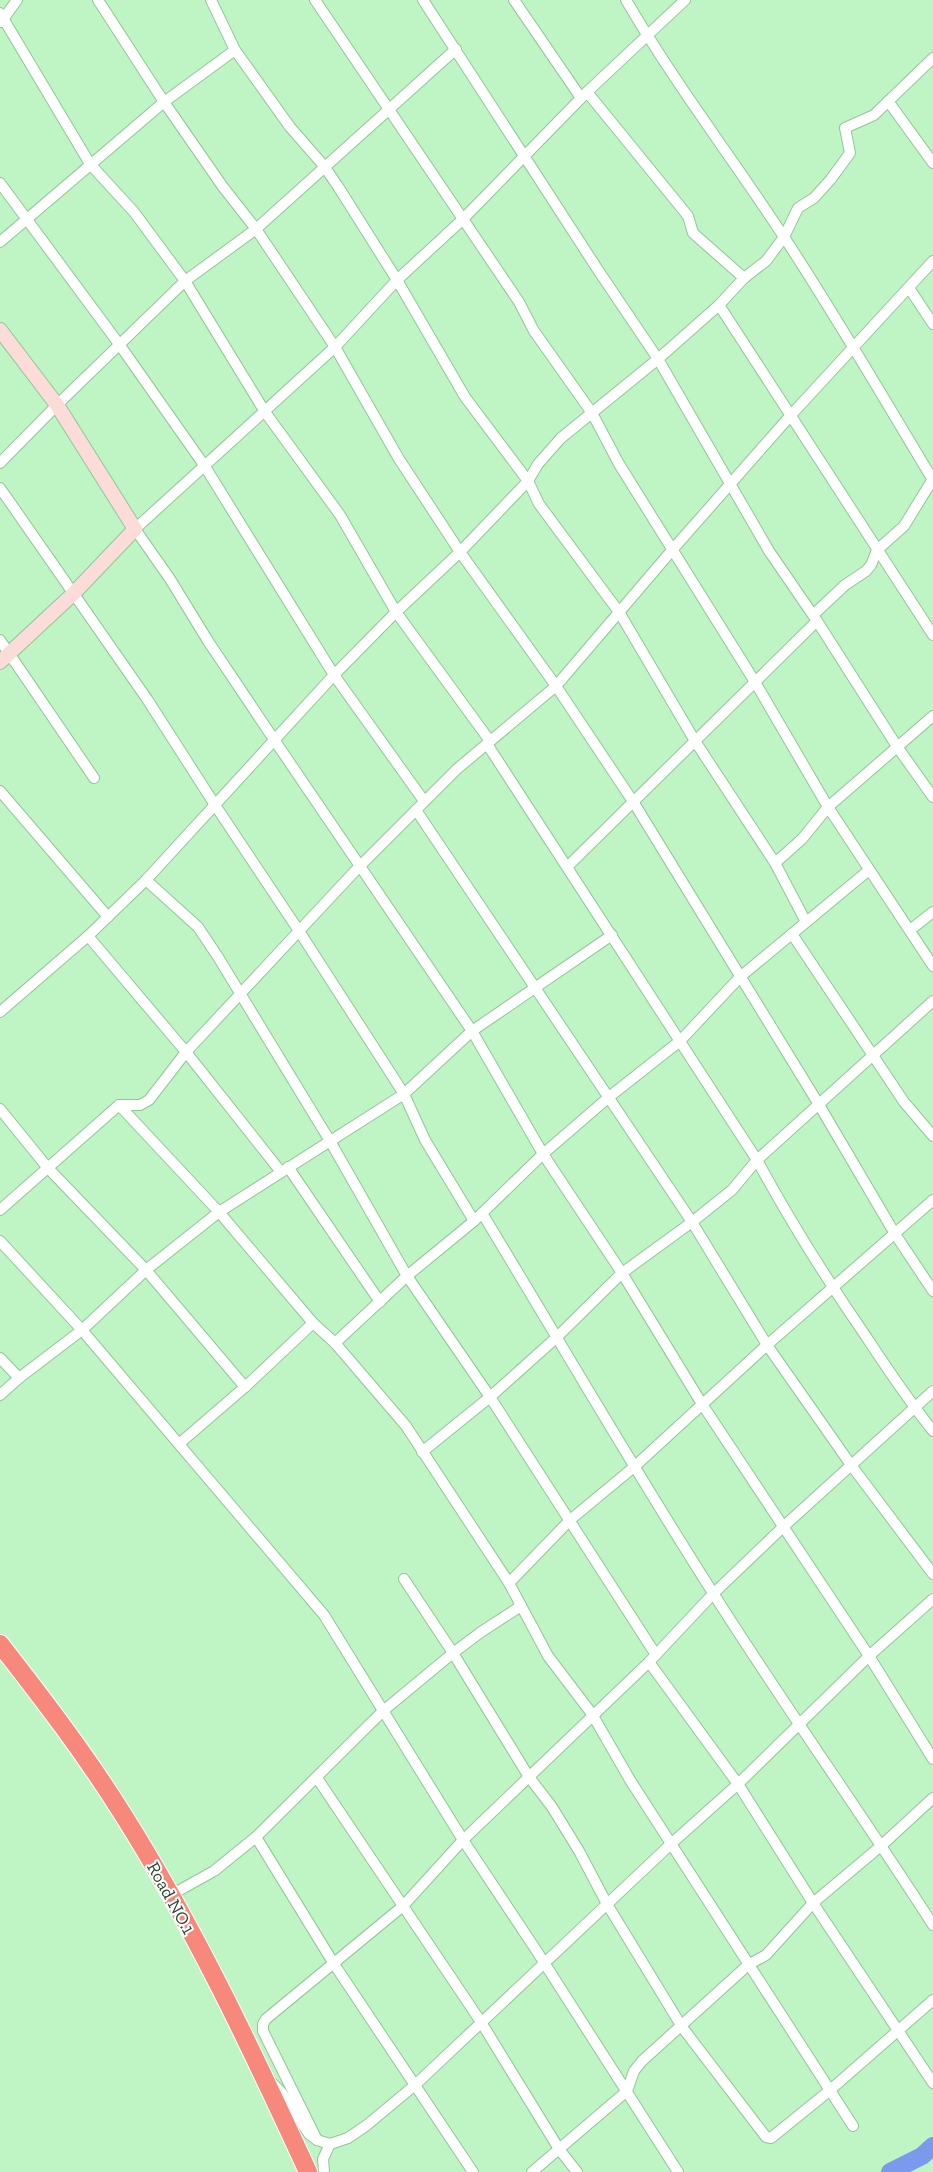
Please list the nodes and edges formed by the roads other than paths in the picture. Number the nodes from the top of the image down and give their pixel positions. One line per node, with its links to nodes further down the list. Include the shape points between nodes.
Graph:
1 (17, 0): 9 (street)
2 (98, 0): 16 (street)
3 (211, 0): 12 (street)
4 (315, 0): 17 (street)
5 (423, 0): 11 (street)
6 (514, 0): 14 (street)
7 (626, 0): 10 (street)
8 (685, 0): 10 (street)
9 (1, 18): 20 (street)
10 (647, 36): 14 (street); 26 (street)
11 (456, 49): 17 (street); 18 (street)
12 (235, 50): 16 (street); 21 (street, via 290,127)
13 (933, 58): 15 (street)
14 (584, 95): 18 (street); 29 (street, via 688,216 693,233)
15 (888, 101): 19 (street); 26 (street, via 874,115 845,128 850,153 832,179 814,198 798,208)
16 (164, 102): 20 (street); 25 (street)
17 (388, 110): 21 (street); 24 (street)
18 (525, 157): 24 (street); 39 (street)
19 (933, 162)
20 (90, 164): 23 (street); 31 (street, via 134,212)
21 (324, 166): 25 (street); 30 (street)
22 (0, 183): 23 (street)
23 (26, 220): 27 (street); 36 (street)
24 (462, 220): 30 (street); 42 (street)
25 (256, 228): 31 (street); 37 (street)
26 (784, 238): 29 (street, via 766,261); 38 (street)
27 (0, 242)
28 (933, 261): 32 (street)
29 (744, 278): 33 (street)
30 (397, 280): 37 (street); 47 (street, via 465,398)
31 (185, 281): 36 (street); 41 (street)
32 (909, 288): 34 (street); 38 (street)
33 (719, 305): 39 (street); 43 (street)
34 (933, 324)
35 (0, 330): 40 (street)
36 (120, 344): 40 (street); 45 (street)
37 (335, 347): 41 (street); 53 (street, via 399,459)
38 (853, 348): 43 (street); 46 (street)
39 (658, 359): 42 (street); 48 (street)
40 (57, 405): 44 (street); 50 (street)
41 (265, 412): 45 (street); 55 (street, via 340,515)
42 (592, 413): 47 (street, via 561,438); 51 (street, via 619,464)
43 (791, 415): 48 (street); 52 (street)
44 (0, 462)
45 (204, 466): 50 (street); 61 (street)
46 (933, 479): 52 (street, via 904,526)
47 (528, 481): 53 (street); 56 (street, via 539,504)
48 (732, 483): 51 (street); 57 (street, via 770,550)
49 (0, 488): 54 (street)
50 (135, 529): 54 (street); 65 (street)
51 (672, 549): 56 (street); 62 (street)
52 (877, 550): 57 (street, via 866,571 846,585); 58 (street)
53 (460, 552): 55 (street); 63 (street)
54 (73, 594): 60 (street); 74 (street, via 147,699)
55 (396, 612): 61 (street); 67 (street)
56 (619, 612): 63 (street); 66 (street)
57 (815, 618): 62 (street); 68 (street)
58 (933, 635)
59 (0, 640): 60 (street)
60 (5, 657): 69 (street)
61 (334, 675): 65 (street); 72 (street)
62 (755, 682): 66 (street); 75 (street)
63 (556, 686): 67 (street); 73 (street)
64 (933, 716): 68 (street)
65 (275, 741): 74 (street); 78 (street)
66 (695, 741): 73 (street); 77 (street)
67 (488, 742): 72 (street); 79 (street)
68 (898, 748): 71 (street); 75 (street)
69 (94, 778)
70 (0, 791): 83 (street)
71 (933, 797)
72 (424, 801): 76 (street)
73 (634, 803): 79 (street); 91 (street)
74 (215, 805): 81 (street); 86 (street)
75 (828, 807): 77 (street, via 802,839); 80 (street)
76 (416, 810): 78 (street); 92 (street)
77 (775, 864): 84 (street)
78 (360, 865): 86 (street); 96 (street)
79 (568, 866): 88 (street)
80 (869, 870): 84 (street); 85 (street)
81 (146, 880): 83 (street); 93 (street, via 198,927)
82 (933, 912): 85 (street)
83 (108, 917): 89 (street)
84 (806, 922): 87 (street)
85 (910, 930): 90 (street)
86 (299, 931): 93 (street); 100 (street)
87 (792, 934): 91 (street); 99 (street)
88 (612, 935): 92 (street); 97 (street)
89 (88, 936): 95 (street); 98 (street)
90 (933, 966)
91 (740, 977): 97 (street); 102 (street)
92 (535, 986): 96 (street); 101 (street)
93 (241, 994): 98 (street); 106 (street)
94 (933, 1001): 99 (street)
95 (0, 1012)
96 (472, 1031): 100 (street); 107 (street)
97 (680, 1042): 101 (street); 108 (street)
98 (186, 1052): 103 (street, via 149,1100 140,1105); 110 (street)
99 (873, 1054): 102 (street); 105 (street, via 904,1102)
100 (404, 1094): 106 (street); 115 (street, via 425,1140)
101 (609, 1097): 107 (street); 116 (street)
102 (818, 1103): 108 (street); 117 (street)
103 (119, 1105): 109 (street); 113 (street)
104 (0, 1109): 109 (street)
105 (933, 1136)
106 (330, 1141): 110 (street); 121 (street)
107 (543, 1154): 114 (street); 120 (street)
108 (757, 1160): 116 (street, via 732,1190); 122 (street)
109 (47, 1167): 112 (street); 119 (street)
110 (285, 1169): 113 (street); 124 (street)
111 (933, 1200): 117 (street)
112 (0, 1210)
113 (219, 1212): 119 (street); 125 (street)
114 (482, 1213): 115 (street); 127 (street)
115 (474, 1221): 121 (street)
116 (692, 1222): 120 (street); 129 (street)
117 (896, 1234): 122 (street); 123 (street)
118 (0, 1241): 126 (street)
119 (146, 1270): 126 (street); 132 (street)
120 (622, 1273): 127 (street); 136 (street)
121 (407, 1276): 124 (street); 135 (street)
122 (833, 1289): 129 (street); 137 (street)
123 (933, 1291)
124 (380, 1302): 128 (street)
125 (313, 1323): 128 (street); 132 (street)
126 (82, 1330): 131 (street); 139 (street)
127 (557, 1337): 135 (street); 142 (street)
128 (335, 1343): 140 (street, via 406,1426)
129 (767, 1345): 136 (street); 141 (street)
130 (0, 1358): 131 (street)
131 (19, 1378): 134 (street)
132 (246, 1387): 139 (street)
133 (933, 1391): 137 (street)
134 (0, 1395)
135 (490, 1397): 140 (street); 143 (street)
136 (702, 1404): 142 (street); 144 (street)
137 (914, 1407): 138 (street); 141 (street)
138 (933, 1431)
139 (180, 1443): 155 (street, via 324,1614)
140 (422, 1452): 147 (street)
141 (851, 1466): 144 (street); 145 (street)
142 (634, 1467): 143 (street); 148 (street)
143 (570, 1520): 147 (street); 154 (street)
144 (783, 1527): 148 (street); 153 (street)
145 (933, 1574)
146 (404, 1579): 152 (street)
147 (509, 1583): 150 (street)
148 (713, 1594): 154 (street); 157 (street)
149 (932, 1603): 153 (street)
150 (522, 1606): 152 (street); 156 (street, via 548,1656)
151 (0, 1644): 167 (highway, Road NO.1, via 50,1709 121,1812)
152 (453, 1653): 155 (street); 159 (street)
153 (869, 1656): 157 (street); 158 (street)
154 (652, 1658): 156 (street); 161 (street)
155 (383, 1711): 160 (street); 164 (street)
156 (592, 1714): 159 (street); 165 (street)
157 (799, 1726): 161 (street); 166 (street)
158 (933, 1759)
159 (529, 1777): 164 (street); 169 (street, via 570,1836)
160 (317, 1778): 163 (street); 170 (street)
161 (738, 1784): 165 (street); 168 (street)
162 (933, 1798): 166 (street)
163 (256, 1837): 167 (street, via 214,1871); 172 (street)
164 (462, 1840): 170 (street); 173 (street)
165 (672, 1844): 169 (street); 174 (street)
166 (882, 1846): 168 (street); 171 (street)
167 (171, 1895): 179 (highway, Road NO.1)
168 (813, 1902): 174 (street, via 766,1955); 178 (street)
169 (607, 1904): 173 (street); 177 (street)
170 (403, 1906): 172 (street); 176 (street)
171 (933, 1925)
172 (334, 1964): 181 (street); 185 (street, via 263,2024 263,2030)
173 (544, 1964): 176 (street); 182 (street)
174 (748, 1965): 177 (street); 183 (street)
175 (933, 2000): 178 (street)
176 (481, 2022): 181 (street); 187 (street)
177 (682, 2027): 182 (street, via 634,2071); 183 (street, via 766,2137 771,2138)
178 (899, 2030): 180 (street); 183 (street)
179 (264, 2077): 185 (street, via 282,2093 309,2134); 188 (highway, Road NO.1)
180 (933, 2083)
181 (415, 2085): 186 (street, via 367,2125 348,2138); 190 (street)
182 (627, 2091): 187 (street); 193 (street)
183 (829, 2091): 184 (street)
184 (853, 2126)
185 (318, 2140): 186 (street)
186 (330, 2144): 189 (street, via 323,2159)
187 (560, 2149): 191 (street); 192 (street)
188 (308, 2172)
189 (324, 2172)
190 (473, 2172)
191 (532, 2172)
192 (577, 2172)
193 (678, 2172)

